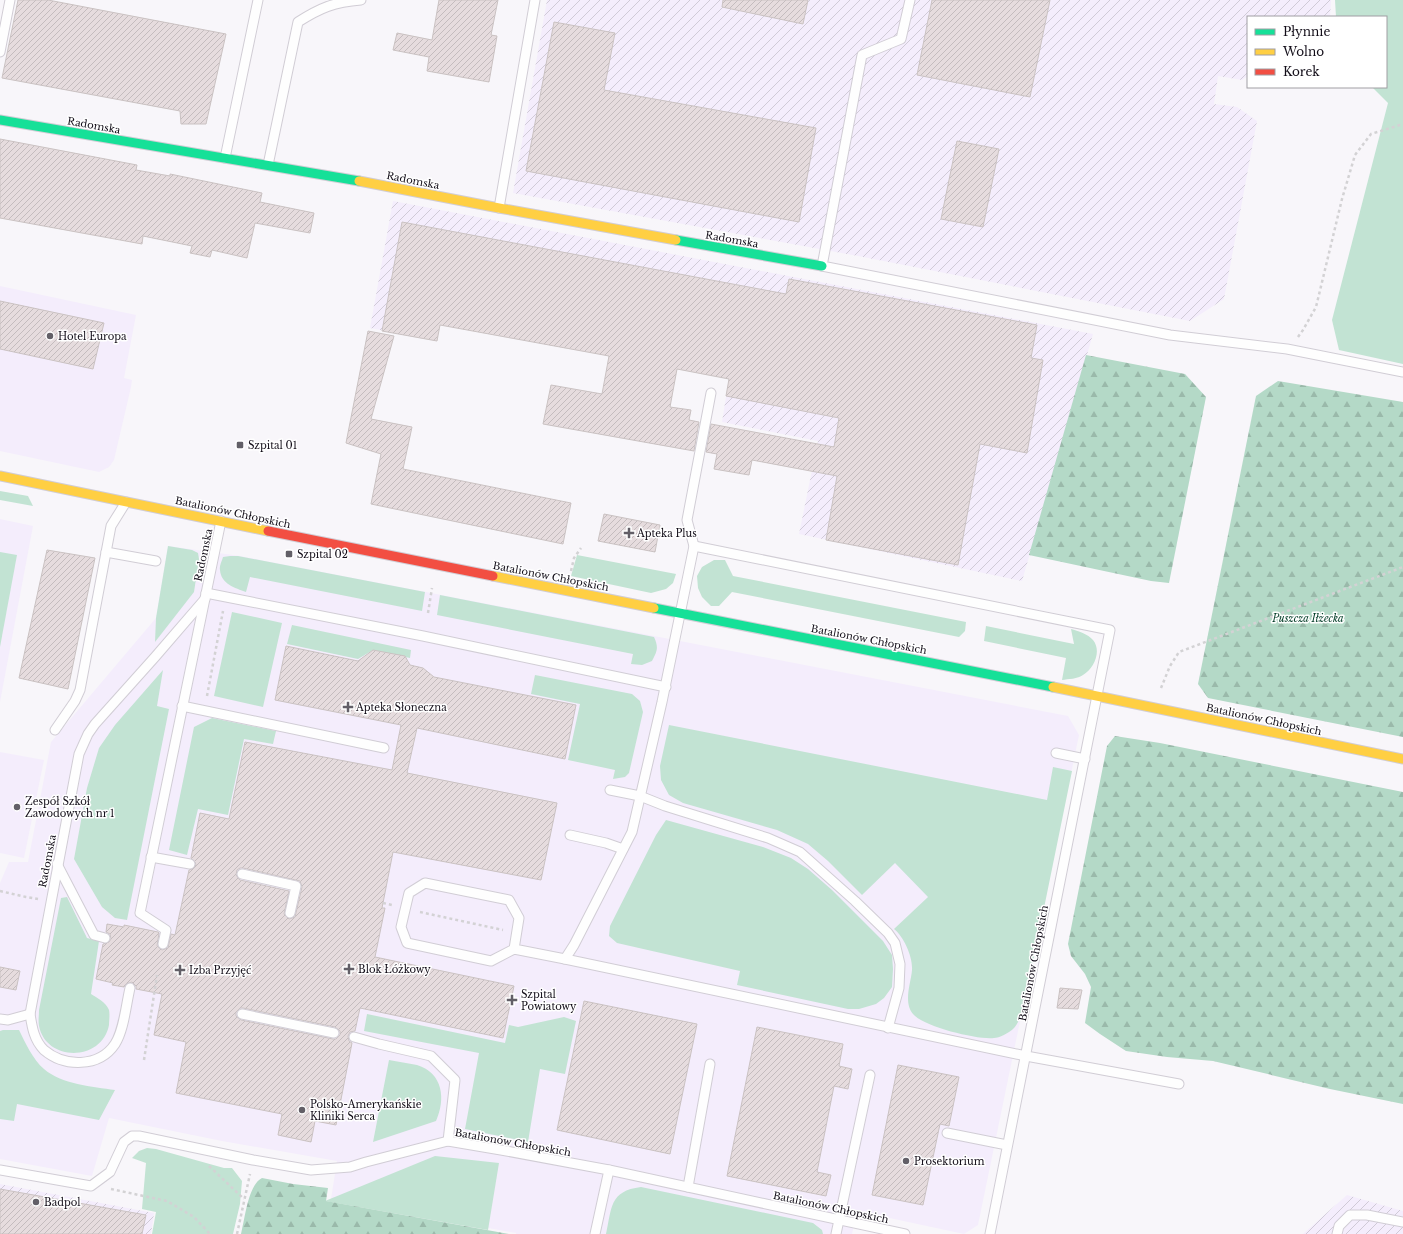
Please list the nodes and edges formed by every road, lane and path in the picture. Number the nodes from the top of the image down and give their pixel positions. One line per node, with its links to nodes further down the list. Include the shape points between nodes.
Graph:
1 (10, 0): 6 (lane)
2 (258, 0): 9 (lane)
3 (361, 0): 10 (lane, via 340,2 315,11 298,22)
4 (535, 0): 11 (lane)
5 (910, 0): 12 (lane, via 901,39 862,55)
6 (0, 52)
7 (0, 120): 9 (street, Radomska)
8 (1403, 125): 13 (path, via 1371,134 1355,155 1316,307 1303,330)
9 (225, 158): 10 (street, Radomska)
10 (268, 165): 11 (street, Radomska)
11 (499, 208): 12 (street, Radomska)
12 (822, 266): 13 (lane, via 1170,335)
13 (1287, 349): 14 (lane)
14 (1403, 372)
15 (711, 393): 19 (lane, via 687,520)
16 (0, 476): 17 (street, Batalionów Chłopskich)
17 (127, 501): 18 (street, Batalionów Chłopskich); 20 (lane, via 112,526)
18 (221, 521): 24 (lane, Radomska); 27 (street, Batalionów Chłopskich)
19 (694, 546): 27 (lane); 30 (lane, via 1110,630)
20 (106, 552): 21 (lane); 33 (lane, via 80,690 76,701)
21 (156, 562)
22 (1403, 567): 28 (path, via 1180,652)
23 (432, 588): 26 (path)
24 (205, 596): 25 (lane); 31 (lane, Radomska); 43 (lane, Radomska, via 88,734 79,754)
25 (225, 597): 29 (lane); 32 (path)
26 (428, 613)
27 (681, 613): 29 (lane); 30 (street, Batalionów Chłopskich)
28 (1170, 666)
29 (666, 687): 39 (lane)
30 (1098, 696): 36 (lane, Batalionów Chłopskich); 37 (street, Batalionów Chłopskich)
31 (182, 706): 32 (lane); 42 (lane, Radomska)
32 (205, 710): 34 (lane)
33 (55, 730)
34 (384, 748)
35 (1056, 753): 36 (lane)
36 (1085, 759): 64 (lane, Batalionów Chłopskich)
37 (1403, 759)
38 (610, 790): 39 (lane)
39 (640, 796): 41 (lane, via 632,832); 61 (lane, via 768,838 800,852 874,914 895,943 900,964 899,988)
40 (570, 835): 41 (lane)
41 (623, 849): 55 (lane)
42 (151, 857): 44 (lane); 53 (lane, Radomska, via 140,913 166,930)
43 (57, 864): 52 (lane, via 94,935); 58 (lane, Radomska)
44 (190, 864)
45 (242, 874): 50 (lane, via 296,886)
46 (0, 891): 47 (path)
47 (26, 897)
48 (383, 903): 49 (path)
49 (406, 908): 51 (path); 51 (lane, via 409,893 425,883 509,900 519,918); 54 (lane, via 401,928 408,944 491,962)
50 (290, 912)
51 (517, 933): 54 (lane)
52 (105, 938)
53 (163, 944)
54 (514, 949): 55 (lane)
55 (565, 959): 61 (lane)
56 (157, 975): 65 (path)
57 (130, 988): 58 (lane, Radomska, via 115,1044 104,1055 89,1062 73,1063 57,1058 44,1049 34,1035)
58 (30, 1014): 60 (lane, via 8,1020)
59 (242, 1014): 62 (lane)
60 (0, 1019)
61 (888, 1028): 64 (lane)
62 (334, 1033)
63 (354, 1037): 70 (lane, via 431,1056 455,1080)
64 (1026, 1056): 68 (lane); 71 (lane, Batalionów Chłopskich)
65 (144, 1060)
66 (710, 1064): 77 (lane)
67 (870, 1075): 79 (lane)
68 (1180, 1084)
69 (947, 1133): 71 (lane)
70 (448, 1141): 72 (lane, Batalionów Chłopskich, via 350,1167 311,1170); 75 (lane, Batalionów Chłopskich)
71 (1007, 1145): 86 (lane, Batalionów Chłopskich)
72 (253, 1160): 76 (lane, Batalionów Chłopskich, via 132,1136 124,1142 110,1172); 78 (path)
73 (208, 1165): 78 (path)
74 (0, 1170): 76 (lane)
75 (609, 1170): 77 (lane, Batalionów Chłopskich); 83 (lane)
76 (91, 1186): 81 (path, via 167,1201 194,1217)
77 (688, 1187): 79 (lane, Batalionów Chłopskich)
78 (244, 1199): 82 (path)
79 (839, 1219): 84 (lane); 85 (lane, Batalionów Chłopskich)
80 (1403, 1222): 87 (lane, via 1367,1214 1350,1215 1339,1226)
81 (210, 1234)
82 (237, 1234)
83 (595, 1234)
84 (836, 1234)
85 (905, 1234)
86 (990, 1234)
87 (1337, 1234)

